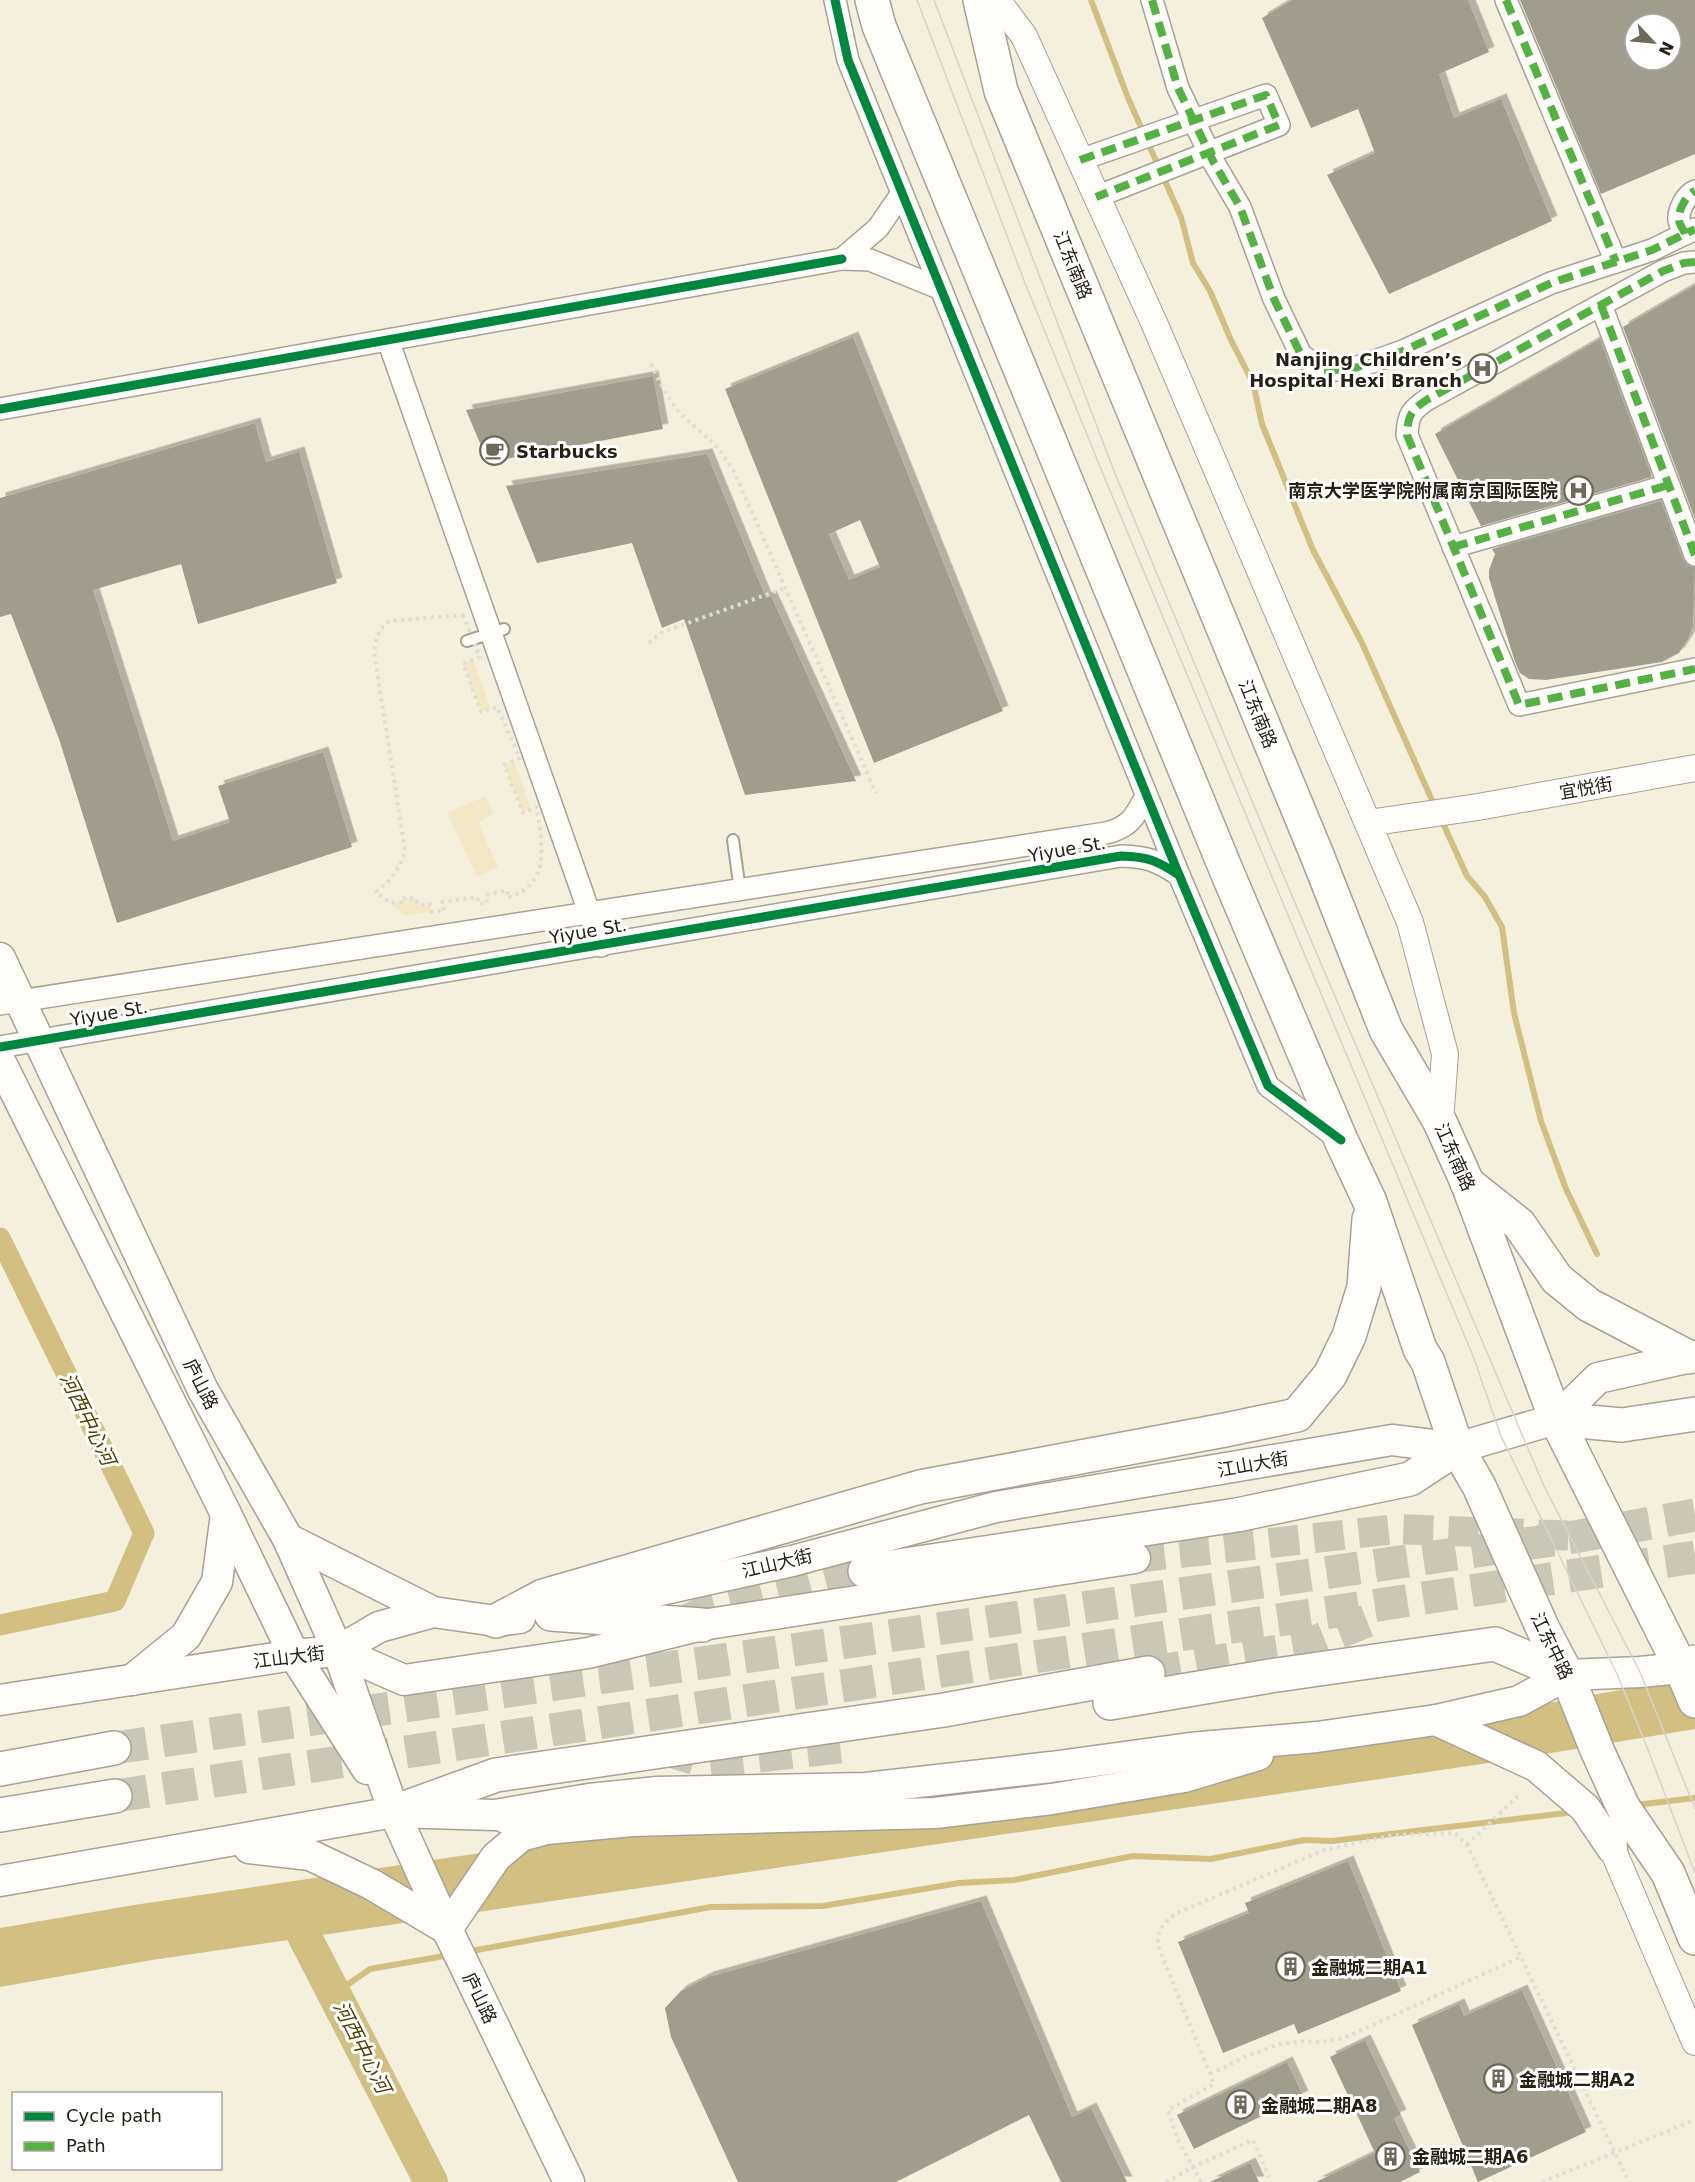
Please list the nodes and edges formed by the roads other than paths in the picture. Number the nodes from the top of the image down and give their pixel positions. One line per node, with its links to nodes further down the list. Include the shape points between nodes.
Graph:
1 (835, 0): 11 (street, via 848,60)
2 (872, 0): 39 (main road, via 879,26 1227,872)
3 (980, 0): 38 (main road, 江东南路, via 1000,91 1386,1030)
4 (997, 0): 9 (street, via 1024,36)
5 (1152, 0): 7 (street, via 1178,88)
6 (1506, 0): 15 (street)
7 (1193, 120): 8 (street); 8 (street, via 1266,96 1279,124); 9 (street)
8 (1209, 153): 12 (street); 15 (street, via 1240,207 1274,299 1301,355 1323,370 1349,370 1403,351 1551,283)
9 (1080, 160): 12 (street)
10 (1695, 191): 13 (street, via 1689,193 1682,205 1679,220)
11 (902, 194): 14 (street, via 878,228); 17 (street)
12 (1096, 197): 27 (street)
13 (1690, 232): 15 (street)
14 (842, 259): 17 (street, via 870,260); 19 (street)
15 (1616, 262)
16 (1695, 262): 18 (street, via 1663,271)
17 (941, 289): 26 (street)
18 (1601, 305): 21 (street); 22 (street, via 1414,408 1407,435)
19 (388, 340): 20 (street); 31 (street, via 484,636)
20 (0, 409)
21 (1669, 485): 22 (street); 23 (street)
22 (1453, 547): 24 (street, via 1519,705)
23 (1695, 555)
24 (1695, 669)
25 (1695, 768): 27 (street, 宜悦街)
26 (1146, 796): 29 (street); 30 (street, Yiyue St., via 1130,823 1119,830)
27 (1379, 821): 38 (street, via 1445,1054)
28 (733, 840): 30 (lane)
29 (1179, 875): 32 (street, Yiyue St., via 1146,857 1121,856); 39 (street, via 1268,1086)
30 (740, 890): 31 (street, Yiyue St.)
31 (589, 913): 32 (street); 34 (street, Yiyue St.)
32 (601, 946): 35 (street, Yiyue St.)
33 (0, 958): 34 (main road, 庐山路)
34 (10, 1002): 35 (main road, 庐山路)
35 (39, 1042): 36 (street, Yiyue St.); 47 (main road, 庐山路, via 203,1390)
36 (0, 1047)
37 (0, 1061): 46 (main road, 庐山路)
38 (1440, 1122): 40 (main road, 江东南路)
39 (1341, 1140): 41 (main road)
40 (1467, 1182): 42 (main road, via 1519,1224 1557,1279 1589,1305); 44 (main road, 江东南路)
41 (1370, 1202): 45 (main road, 江东中路); 52 (main road, via 1365,1287 1349,1336 1330,1375 1297,1415 920,1487 543,1596)
42 (1692, 1357): 44 (main road, via 1598,1378)
43 (1695, 1414): 44 (main road, via 1622,1425)
44 (1557, 1419): 45 (main road, 江山大街); 56 (main road, 江东南路)
45 (1457, 1448): 49 (main road, via 1410,1479 1237,1515); 51 (main road, 江山大街, via 1392,1440 996,1507 792,1561); 58 (main road, 江东中路, via 1479,1486)
46 (226, 1514): 55 (main road, 庐山路); 59 (main road, via 218,1582 186,1636)
47 (288, 1539): 50 (main road); 54 (main road, 庐山路)
48 (1135, 1558): 53 (main road)
49 (865, 1572)
50 (433, 1612): 52 (main road, 江山大街); 54 (main road, 江山大街, via 379,1627)
51 (551, 1614): 52 (main road, 江山大街); 53 (main road)
52 (496, 1622)
53 (702, 1625): 54 (main road, via 588,1653 404,1680)
54 (338, 1651): 55 (main road, 江山大街); 69 (main road, 庐山路)
55 (294, 1655): 59 (main road, 江山大街); 69 (main road, 庐山路)
56 (1690, 1667): 58 (main road); 61 (main road)
57 (1148, 1673): 69 (main road, via 944,1710 496,1775)
58 (1567, 1675): 62 (main road, via 1519,1701); 64 (main road, via 1495,1644 1270,1676); 68 (main road, 江东中路)
59 (132, 1680): 60 (main road, 江山大街)
60 (0, 1700)
61 (1695, 1701)
62 (1436, 1720): 63 (main road); 74 (main road, via 1536,1766 1585,1808)
63 (1317, 1737): 71 (main road, via 1190,1748 866,1788 657,1792); 72 (main road, via 1184,1778 1052,1800 934,1813 632,1821)
64 (848, 1746)
65 (114, 1748): 66 (main road)
66 (0, 1769)
67 (115, 1796): 70 (main road)
68 (1623, 1807): 74 (street); 77 (main road, 江东中路, via 1668,1873)
69 (394, 1812): 71 (main road); 73 (main road); 76 (main road, 庐山路)
70 (0, 1815)
71 (495, 1815): 72 (main road)
72 (546, 1828): 76 (main road, via 521,1836 496,1857)
73 (219, 1844): 75 (main road); 76 (main road, via 310,1855 371,1884)
74 (1612, 1848): 78 (street)
75 (0, 1881)
76 (447, 1929): 79 (main road, 庐山路)
77 (1695, 1938)
78 (1695, 2042)
79 (569, 2182)

